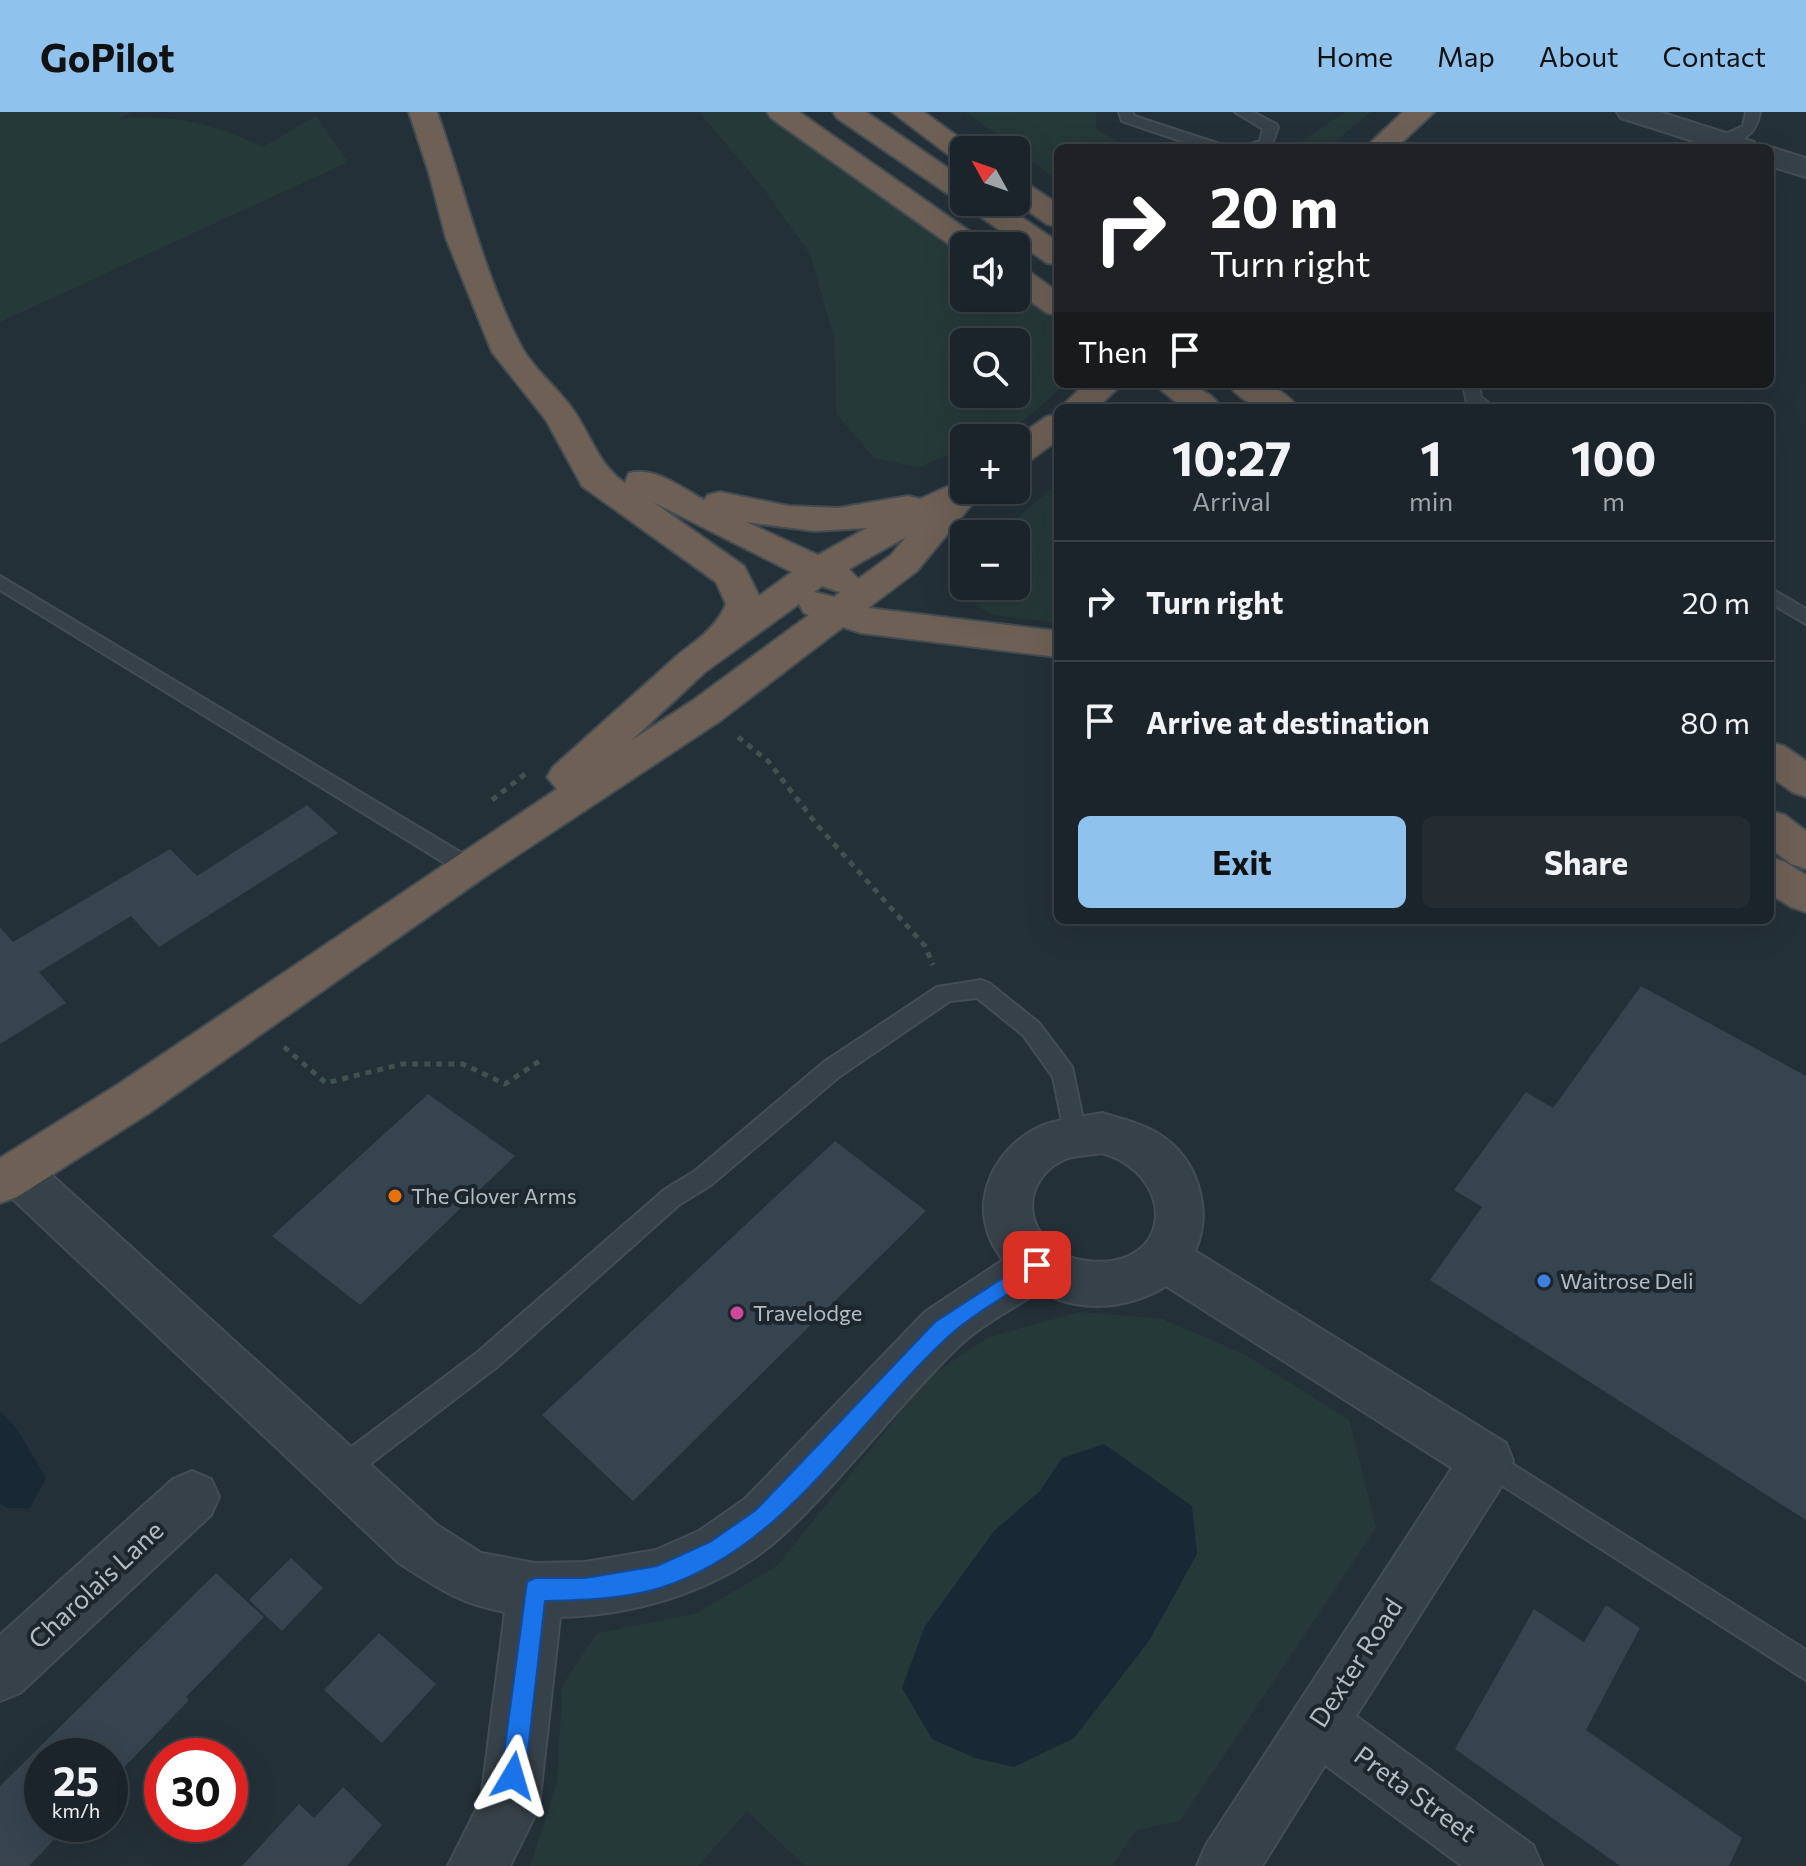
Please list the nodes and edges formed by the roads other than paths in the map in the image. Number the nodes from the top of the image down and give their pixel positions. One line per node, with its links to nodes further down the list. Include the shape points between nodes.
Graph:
1 (423, 112): 36 (highway, via 461,238 508,352)
2 (781, 112): 22 (highway)
3 (847, 112): 18 (highway)
4 (906, 112): 10 (highway)
5 (1126, 112): 11 (lane, via 1127,118)
6 (1242, 112): 12 (lane, via 1271,127)
7 (1420, 112): 13 (highway)
8 (1631, 112): 14 (street)
9 (1753, 112): 15 (lane, via 1750,128)
10 (950, 143)
11 (1206, 144)
12 (1266, 144)
13 (1384, 144)
14 (1723, 144)
15 (1731, 144)
16 (1774, 157): 17 (street)
17 (1806, 168)
18 (950, 182)
19 (1030, 199): 20 (highway)
20 (1054, 215)
21 (999, 216): 23 (highway)
22 (951, 232)
23 (1054, 253)
24 (1030, 287): 25 (highway)
25 (1054, 303)
26 (1100, 388): 31 (highway)
27 (1177, 388): 32 (highway)
28 (1251, 388): 33 (highway)
29 (1288, 388): 34 (highway)
30 (1472, 388): 35 (lane, via 1473,399)
31 (1082, 404)
32 (1199, 404)
33 (1275, 404)
34 (1309, 404)
35 (1481, 404)
36 (561, 417): 39 (highway); 44 (highway, via 594,478)
37 (1053, 429): 38 (highway)
38 (1030, 445)
39 (633, 477): 40 (highway, via 754,514 827,520 894,512); 43 (highway)
40 (950, 494)
41 (950, 497): 43 (highway)
42 (952, 504): 48 (highway, via 904,563)
43 (820, 570): 46 (highway); 48 (highway)
44 (731, 575): 46 (highway); 51 (highway, via 745,604)
45 (0, 582): 56 (lane)
46 (787, 594): 48 (highway); 51 (highway)
47 (1774, 597): 49 (lane)
48 (850, 602): 50 (highway, via 861,620); 56 (highway, via 706,711)
49 (1806, 618)
50 (1054, 644)
51 (714, 647): 56 (highway)
52 (1774, 759): 53 (highway)
53 (1806, 782)
54 (1774, 829): 55 (highway)
55 (1806, 853)
56 (450, 856): 60 (highway, via 249,1018)
57 (1774, 876): 58 (highway)
58 (1806, 896)
59 (1074, 1134): 61 (street, via 1102,1133 1128,1141 1168,1172 1181,1216 1177,1238); 62 (street, via 1049,1141 1028,1155 1013,1174 1006,1197 1018,1245); 64 (lane, via 1064,1074 1031,1029 981,989 945,993 832,1069 703,1178 672,1197 488,1359)
60 (8, 1178): 64 (street)
61 (1164, 1258): 62 (street, via 1144,1274 1118,1284 1062,1279); 63 (street)
62 (1037, 1265): 66 (street, via 943,1328 764,1517 718,1550 658,1577 585,1589)
63 (1487, 1461): 67 (lane); 69 (street, Dexter Road)
64 (339, 1472): 66 (street, via 418,1544 471,1578)
65 (192, 1497): 68 (street, Charolais Lane)
66 (535, 1590): 70 (street, via 510,1807)
67 (1806, 1666)
68 (0, 1673)
69 (1317, 1723): 71 (street, Dexter Road); 72 (street, Preta Street)
70 (478, 1866)
71 (1227, 1866)
72 (1512, 1866)

